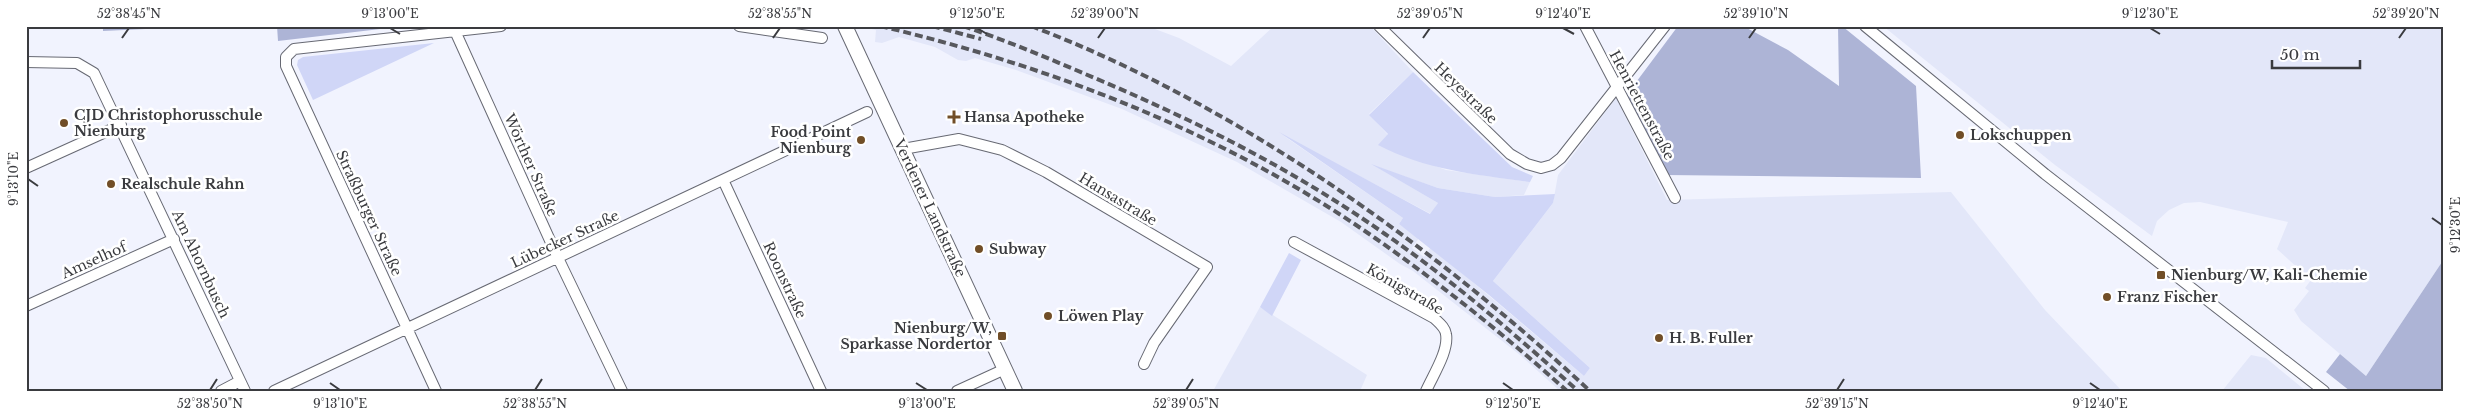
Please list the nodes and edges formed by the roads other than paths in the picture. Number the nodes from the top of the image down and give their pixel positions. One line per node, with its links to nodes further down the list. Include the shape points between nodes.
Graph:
1 (501, 26): 8 (street)
2 (739, 26): 9 (street)
3 (845, 26): 14 (main road, Verdener Landstraße)
4 (1379, 26): 11 (street, Heyestraße, via 1500,146 1527,164 1541,168 1561,158)
5 (1585, 26): 11 (street, Henriettenstraße)
6 (1665, 26): 11 (street)
7 (1865, 26): 34 (street, via 2045,174)
8 (455, 31): 20 (street, Wörther Straße); 22 (street, Straßburger Straße, via 294,49 286,56 286,66)
9 (822, 38)
10 (26, 62): 13 (street, Am Ahornbusch, via 64,61 90,69)
11 (1618, 86): 17 (street, Henriettenstraße)
12 (867, 112): 16 (street, Lübecker Straße)
13 (120, 125): 15 (street); 18 (street, Am Ahornbusch)
14 (903, 149): 23 (street, Hansastraße, via 959,139 1002,150 1046,172 1207,267 1154,343); 24 (main road, Verdener Landstraße)
15 (26, 168)
16 (724, 182): 20 (street, Lübecker Straße); 30 (street, Roonstraße)
17 (1675, 198)
18 (174, 239): 21 (street, Amselhof); 25 (street, Am Ahornbusch)
19 (1294, 242): 33 (street, Königstraße, via 1434,318 1442,326 1446,334 1445,348)
20 (558, 258): 22 (street, Lübecker Straße); 29 (street, Wörther Straße)
21 (26, 306)
22 (406, 327): 27 (street, Lübecker Straße); 28 (street, Straßburger Straße)
23 (1144, 364)
24 (1005, 369): 31 (street); 32 (main road, Verdener Landstraße)
25 (243, 386): 26 (street)
26 (221, 391)
27 (274, 391)
28 (436, 391)
29 (622, 391)
30 (821, 391)
31 (957, 391)
32 (1015, 391)
33 (1426, 391)
34 (2324, 391)

